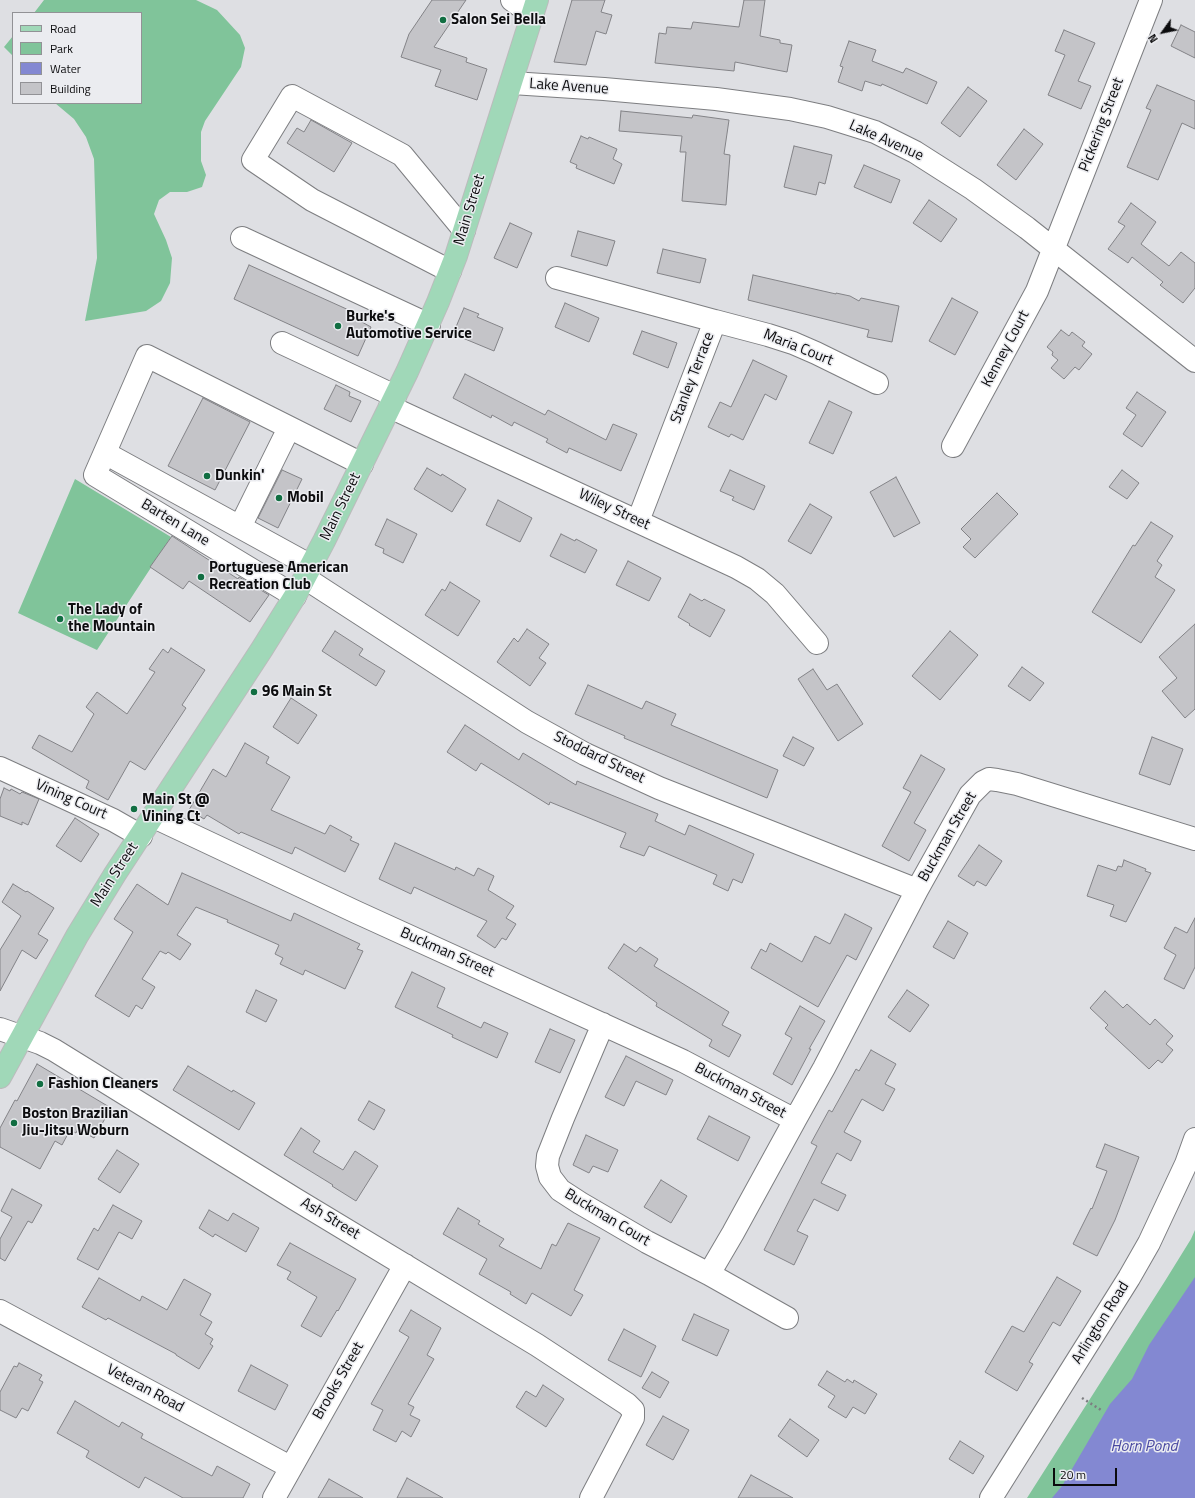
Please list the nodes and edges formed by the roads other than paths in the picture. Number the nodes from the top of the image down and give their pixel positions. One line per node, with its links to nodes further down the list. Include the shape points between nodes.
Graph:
1 (512, 0): 3 (street)
2 (1151, 0): 7 (street, Pickering Street)
3 (535, 7): 4 (main road, Main Street)
4 (512, 83): 5 (main road, Main Street); 7 (street, Lake Avenue, via 716,99 790,108 846,122 880,135 931,161 973,189)
5 (464, 230): 8 (main road, Main Street); 8 (street, via 402,156 292,96 253,160 312,200)
6 (242, 238): 11 (street)
7 (1053, 250): 13 (street, Lake Avenue); 17 (street, Kenney Court, via 1035,296)
8 (450, 271): 11 (main road, Main Street)
9 (558, 278): 10 (street, Stanley Terrace)
10 (715, 321): 14 (street, Maria Court, via 793,343); 20 (street, Stanley Terrace)
11 (429, 325): 15 (main road, Main Street)
12 (282, 343): 15 (street, Wiley Street)
13 (1195, 361)
14 (877, 383)
15 (393, 402): 19 (main road, Main Street); 20 (street, Wiley Street)
16 (289, 428): 18 (street, via 147,356); 19 (street); 21 (street)
17 (953, 446)
18 (104, 453): 21 (street); 23 (street, Barten Lane, via 95,475)
19 (362, 464): 24 (main road, Main Street)
20 (638, 521): 25 (street, Wiley Street, via 757,579 775,594)
21 (240, 527): 22 (street)
22 (259, 538): 23 (street); 24 (street)
23 (246, 565): 24 (street, Barten Lane)
24 (304, 580): 27 (main road, Main Street); 30 (street, Stoddard Street, via 528,722 585,754 659,788)
25 (817, 643)
26 (0, 768): 28 (street, Vining Court, via 107,816)
27 (154, 817): 28 (main road, Main Street); 31 (street, Buckman Street)
28 (141, 836): 33 (main road, Main Street, via 77,936)
29 (1195, 838): 30 (street, Buckman Street, via 1017,784 989,779 970,795)
30 (917, 890): 35 (street, Buckman Street)
31 (603, 1024): 35 (street, Buckman Street, via 705,1072); 38 (street, Buckman Court, via 550,1150 547,1166 550,1177 560,1190 575,1200)
32 (0, 1029): 33 (street, Ash Street)
33 (22, 1037): 34 (main road, Main Street); 37 (street, Ash Street, via 54,1050)
34 (0, 1077)
35 (795, 1120): 38 (street)
36 (1195, 1139): 44 (street, Arlington Road, via 1149,1243)
37 (405, 1265): 41 (street, Brooks Street); 43 (street, Ash Street, via 537,1345 625,1402 633,1410 632,1421)
38 (709, 1274): 40 (street, Buckman Court)
39 (0, 1311): 41 (street, Veteran Road)
40 (787, 1318)
41 (290, 1467): 42 (street, Brooks Street)
42 (274, 1498)
43 (591, 1498)
44 (991, 1498)

